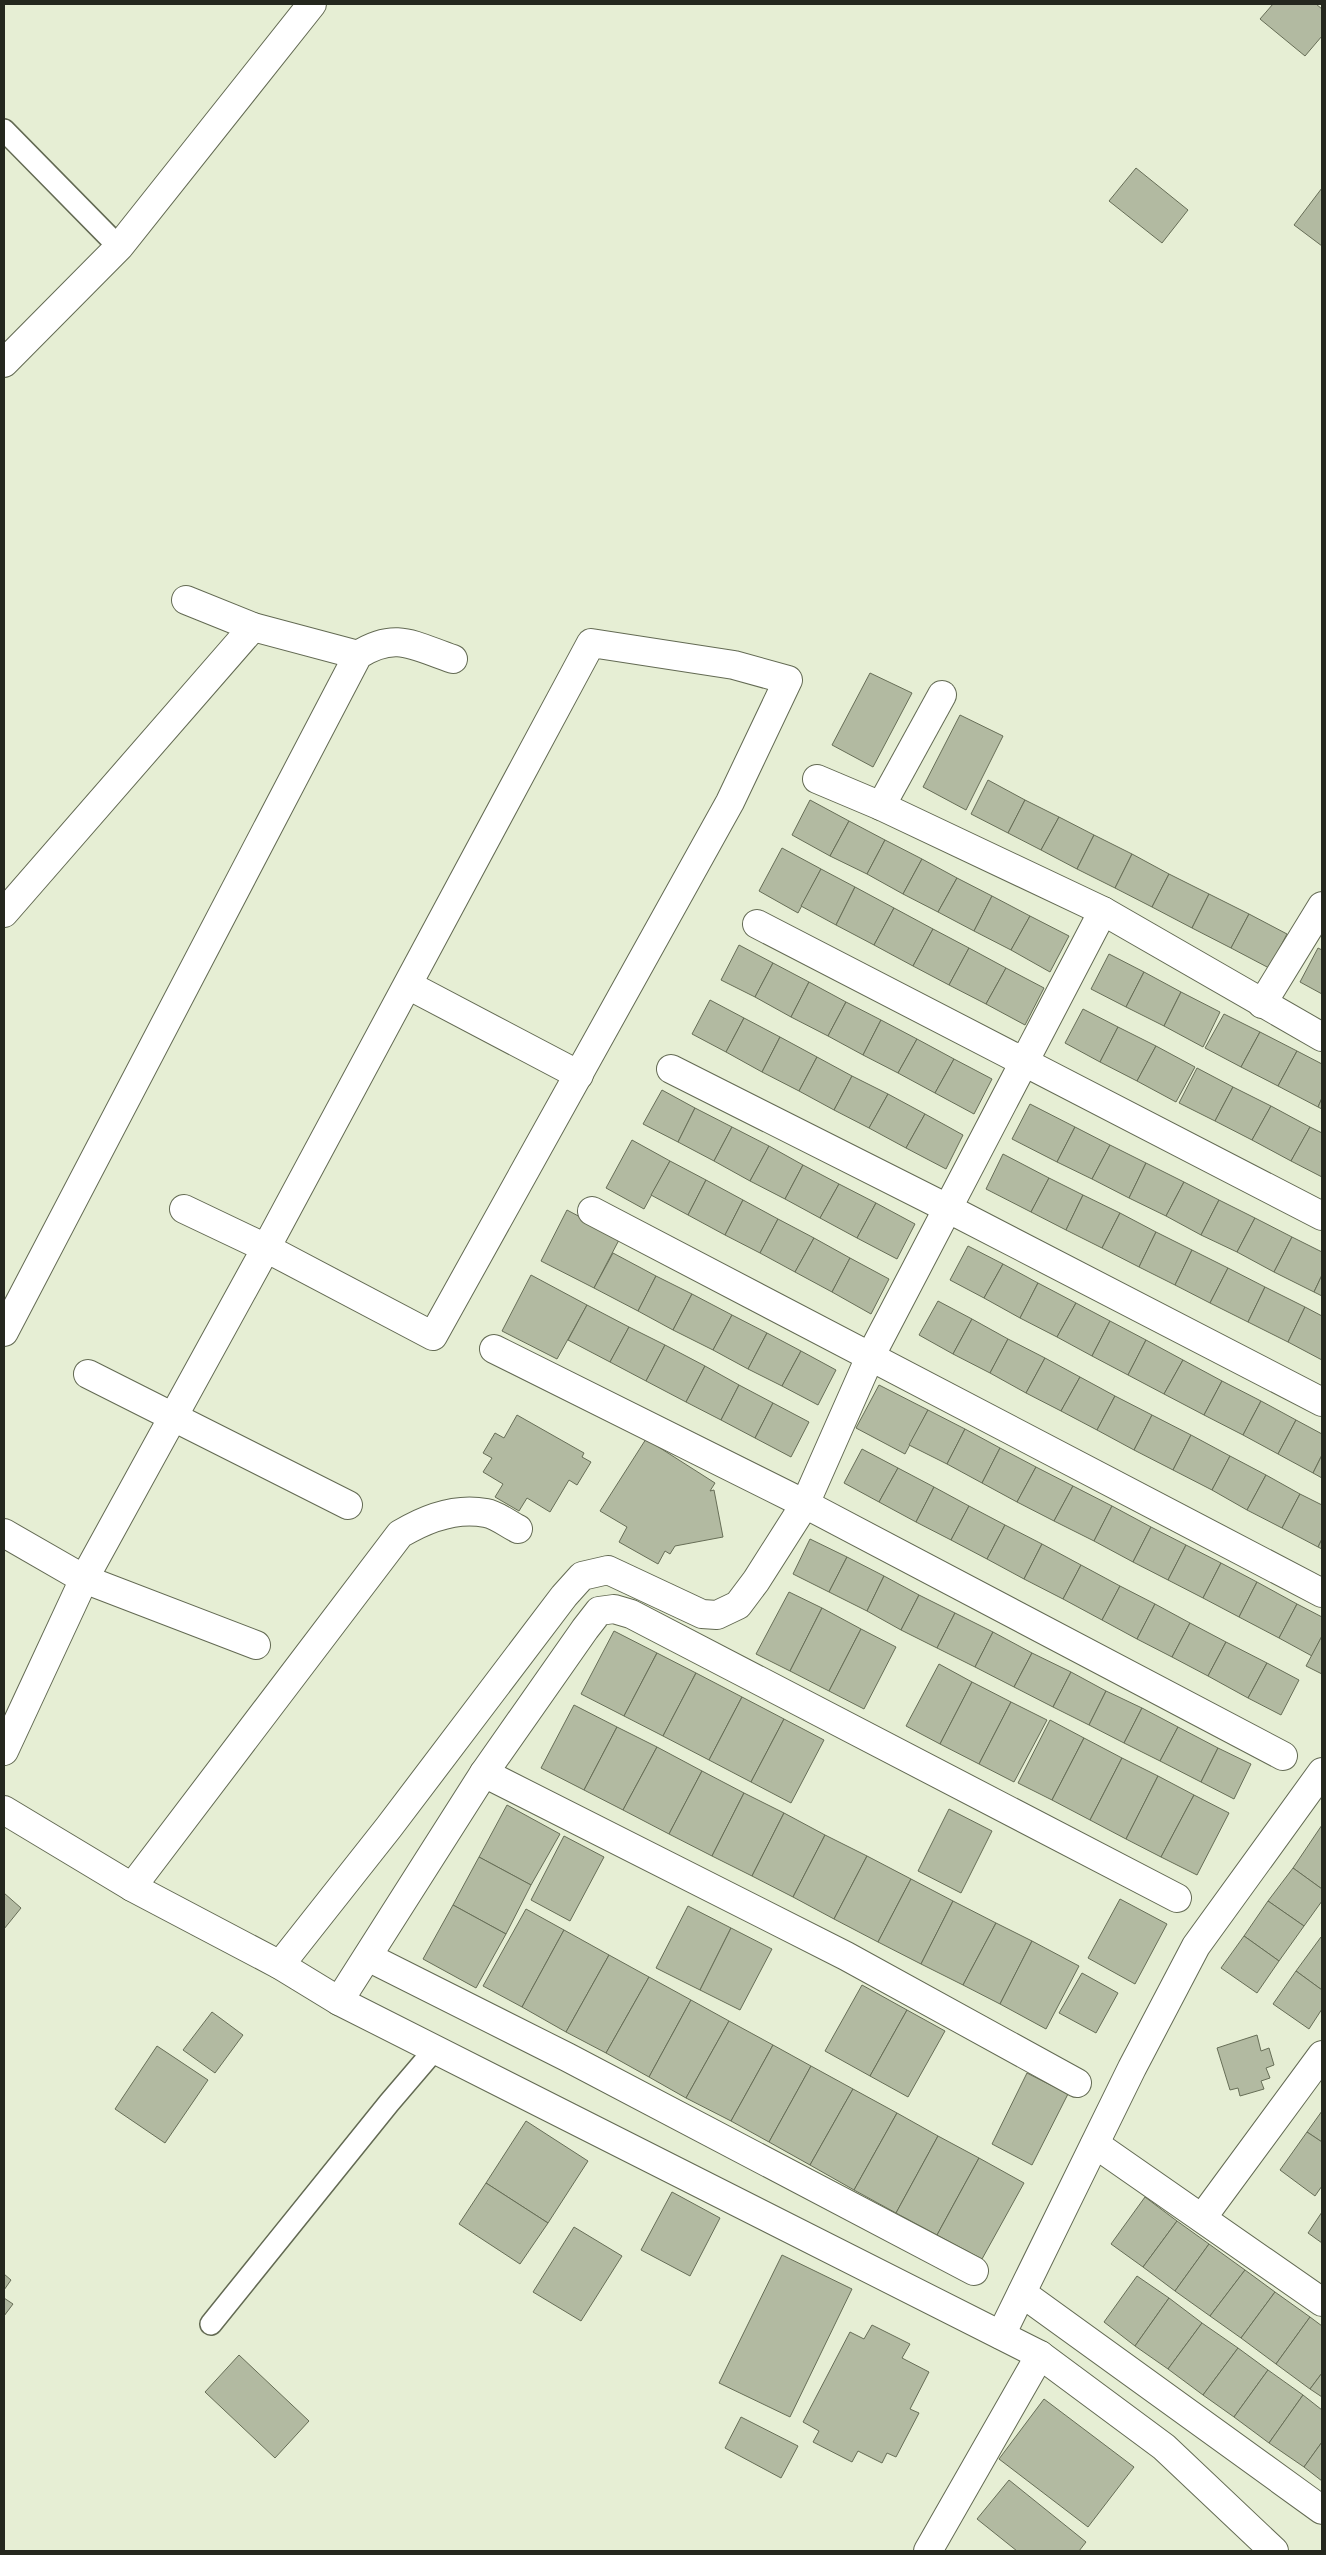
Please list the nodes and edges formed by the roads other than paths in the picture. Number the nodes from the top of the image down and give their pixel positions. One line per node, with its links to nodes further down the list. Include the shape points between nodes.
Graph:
1 (312, 4): 3 (street)
2 (4, 130): 3 (lane)
3 (119, 247): 4 (street)
4 (4, 364)
5 (186, 600): 6 (street)
6 (253, 627): 7 (street); 14 (street)
7 (358, 655): 8 (street, via 379,644 402,642); 27 (street)
8 (453, 659)
9 (942, 695): 11 (street)
10 (817, 779): 11 (street)
11 (881, 806): 13 (street)
12 (1322, 906): 17 (street)
13 (1103, 911): 17 (street); 19 (street)
14 (4, 913)
15 (757, 924): 19 (street)
16 (408, 986): 21 (street); 21 (street, via 591,642 734,665 788,680 730,802); 26 (street)
17 (1262, 1004): 18 (street)
18 (1322, 1037)
19 (1025, 1060): 22 (street); 25 (street)
20 (671, 1069): 22 (street)
21 (579, 1074): 26 (street, via 434,1336)
22 (947, 1208): 29 (street); 31 (street)
23 (184, 1209): 26 (street)
24 (592, 1212): 29 (street)
25 (1322, 1216)
26 (266, 1248): 32 (street)
27 (4, 1332)
28 (494, 1349): 33 (street)
29 (870, 1357): 33 (street); 38 (street)
30 (88, 1374): 32 (street)
31 (1322, 1402)
32 (175, 1416): 34 (street); 37 (street)
33 (805, 1504): 41 (street); 48 (street, via 738,1605 717,1615 702,1614 608,1570 582,1576)
34 (348, 1505)
35 (518, 1529): 45 (street, via 488,1513 460,1511 418,1523 400,1534)
36 (4, 1533): 37 (street)
37 (84, 1579): 39 (street); 40 (street)
38 (1322, 1593)
39 (256, 1645)
40 (4, 1750)
41 (1283, 1756)
42 (484, 1773): 46 (street, via 585,1628 599,1611 614,1609 631,1614); 47 (street); 52 (street, via 846,1956)
43 (1318, 1786): 53 (street, via 1196,1946)
44 (4, 1810): 45 (street)
45 (132, 1887): 48 (street)
46 (1177, 1898)
47 (368, 1957): 49 (street); 55 (street, via 567,2057)
48 (280, 1965): 49 (street)
49 (339, 2001): 50 (street)
50 (436, 2048): 58 (lane); 59 (street)
51 (1322, 2055): 54 (street)
52 (1077, 2083)
53 (1095, 2144): 54 (street); 56 (street)
54 (1202, 2218): 57 (street)
55 (974, 2271)
56 (1022, 2293): 59 (street); 61 (street)
57 (1322, 2302)
58 (211, 2324)
59 (1001, 2335): 60 (street)
60 (1040, 2355): 62 (street); 63 (street, via 1164,2447)
61 (1322, 2510)
62 (928, 2551)
63 (1274, 2551)

